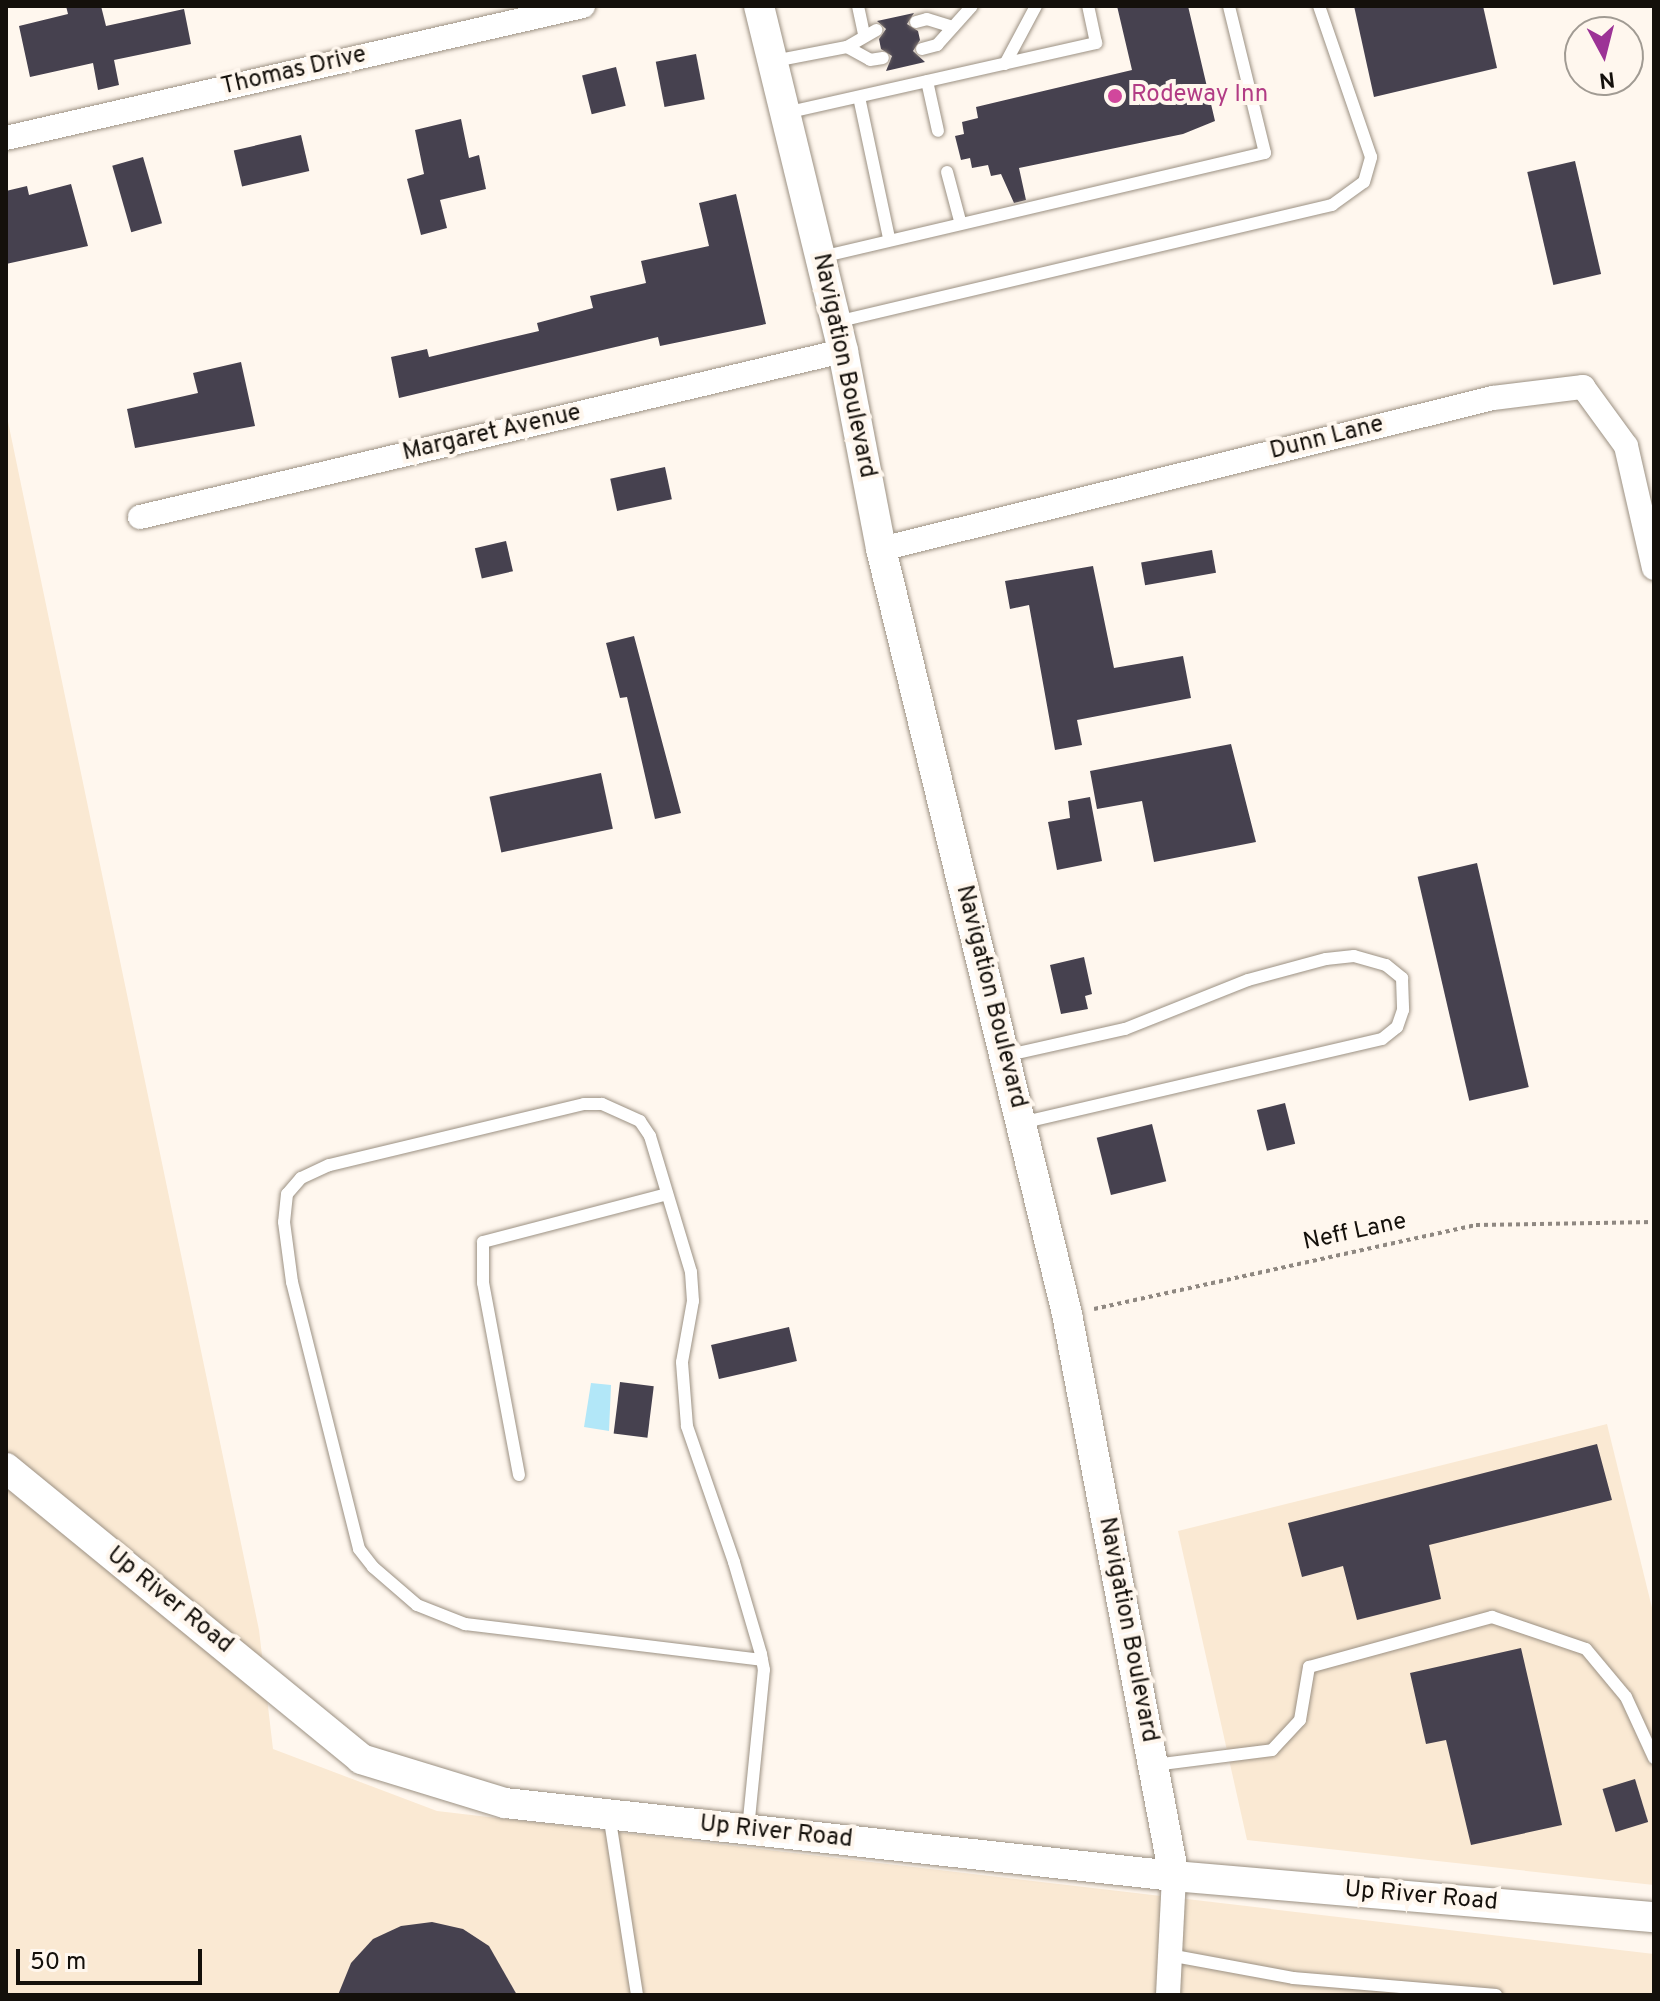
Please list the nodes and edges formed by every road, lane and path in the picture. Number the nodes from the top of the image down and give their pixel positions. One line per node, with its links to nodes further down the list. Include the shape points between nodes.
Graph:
1 (583, 6): 22 (street, Thomas Drive)
2 (759, 6): 16 (street, Navigation Boulevard)
3 (858, 6): 12 (lane)
4 (972, 6): 10 (lane)
5 (1036, 6): 17 (lane)
6 (1088, 6): 17 (lane, via 1096,43)
7 (1229, 6): 24 (lane, via 1265,153)
8 (1319, 6): 27 (lane, via 1371,157 1364,182 1332,205)
9 (916, 22): 10 (lane, via 927,19)
10 (953, 27): 14 (lane, via 937,45)
11 (877, 30): 12 (lane)
12 (864, 34): 13 (lane)
13 (847, 47): 15 (lane, via 870,60); 16 (lane)
14 (922, 49)
15 (883, 58)
16 (774, 61): 20 (street, Navigation Boulevard)
17 (1005, 64): 18 (lane)
18 (927, 81): 19 (lane); 21 (lane)
19 (859, 97): 20 (lane); 25 (lane)
20 (785, 113): 26 (street, Navigation Boulevard)
21 (938, 131)
22 (6, 138)
23 (947, 172): 24 (lane)
24 (960, 221): 25 (lane)
25 (889, 238): 26 (lane)
26 (821, 257): 27 (street, Navigation Boulevard)
27 (839, 337): 28 (street, Margaret Avenue); 29 (street, Navigation Boulevard)
28 (140, 517)
29 (881, 549): 30 (street, Dunn Lane, via 1493,398 1583,387 1626,446); 31 (street, Navigation Boulevard)
30 (1654, 568)
31 (1004, 1056): 32 (street, Navigation Boulevard); 32 (lane, via 1125,1029 1248,980 1326,959 1354,956 1386,965 1402,978 1403,1010 1397,1027 1382,1039)
32 (1020, 1123): 35 (street, Navigation Boulevard)
33 (667, 1194): 37 (lane, via 483,1242 483,1283); 38 (lane, via 691,1272 693,1301 682,1362 687,1426); 38 (lane, via 650,1136 640,1121 602,1104 545,1111 329,1165 301,1178 287,1194 284,1222 292,1282 359,1549 417,1605 465,1624)
34 (1654, 1222): 35 (path, Neff Lane, via 1476,1225)
35 (1067, 1314): 40 (street, Navigation Boulevard)
36 (6, 1468): 41 (street, Up River Road, via 361,1759 505,1803)
37 (519, 1475)
38 (762, 1660): 42 (lane, via 763,1702)
39 (1654, 1758): 40 (lane, via 1626,1697 1586,1649 1492,1617 1309,1667 1300,1720 1272,1750)
40 (1153, 1765): 43 (street, Navigation Boulevard)
41 (609, 1814): 42 (street, Up River Road); 46 (lane)
42 (748, 1829): 43 (street, Up River Road)
43 (1174, 1876): 44 (street, Up River Road); 45 (street, Navigation Boulevard)
44 (1654, 1917)
45 (1169, 1955): 47 (street, Navigation Boulevard); 48 (lane, via 1293,1978)
46 (637, 1995)
47 (1168, 1995)
48 (1496, 1995)

